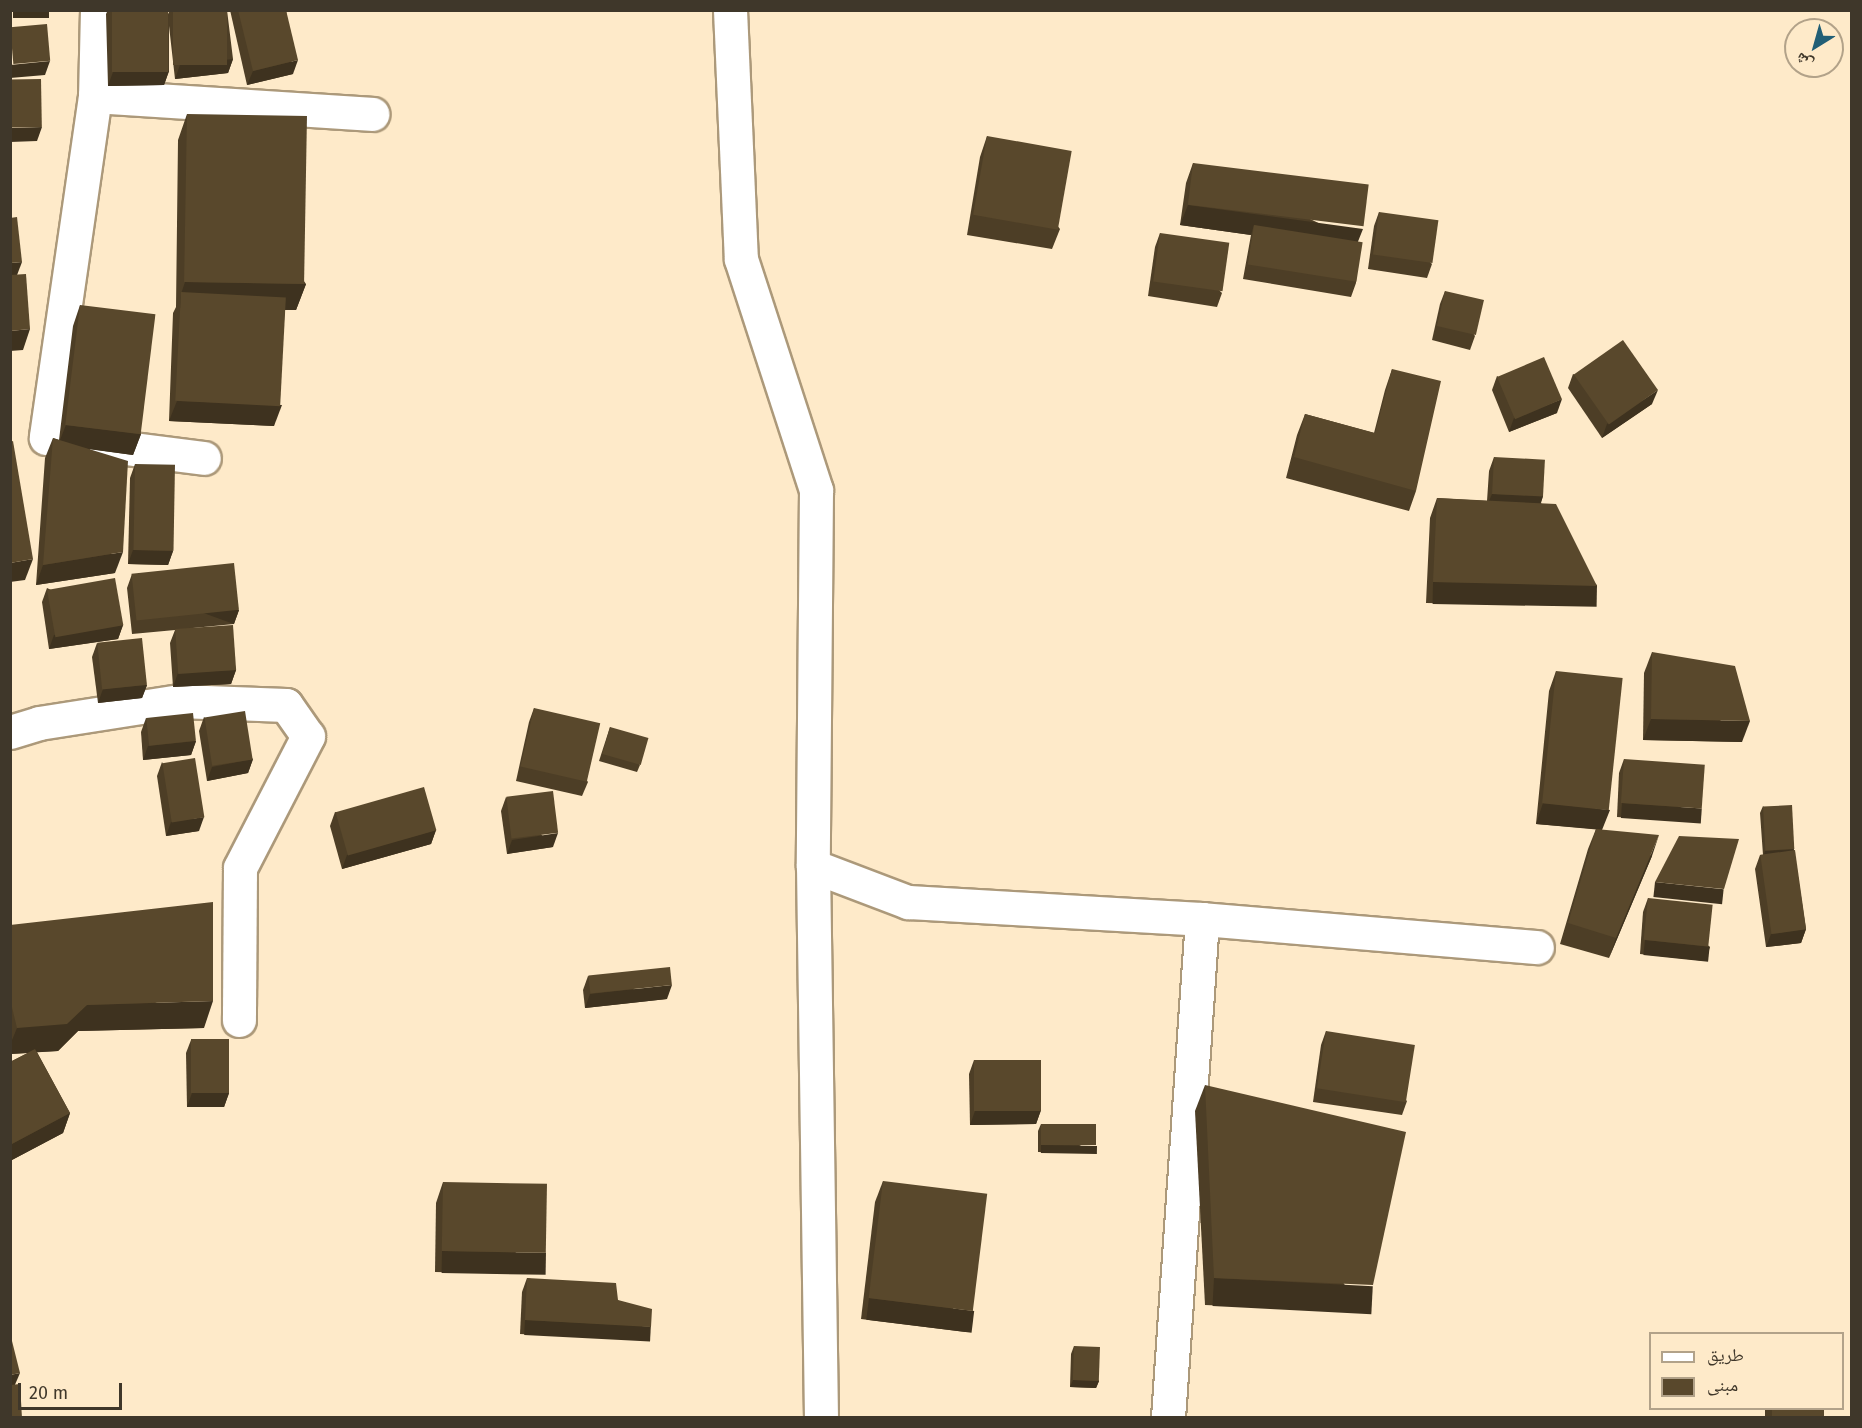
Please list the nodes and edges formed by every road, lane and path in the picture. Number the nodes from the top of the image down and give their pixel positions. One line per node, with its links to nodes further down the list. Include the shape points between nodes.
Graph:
1 (97, 10): 3 (street)
2 (730, 10): 7 (street, via 741,259 816,490)
3 (95, 96): 4 (street); 5 (street, via 46,438)
4 (372, 114)
5 (204, 459)
6 (10, 732): 10 (street, via 39,723 179,701 286,705 308,736 240,868)
7 (813, 867): 8 (street, via 908,902); 11 (street)
8 (1202, 919): 9 (street); 12 (street)
9 (1538, 946)
10 (239, 1020)
11 (821, 1418)
12 (1168, 1418)

